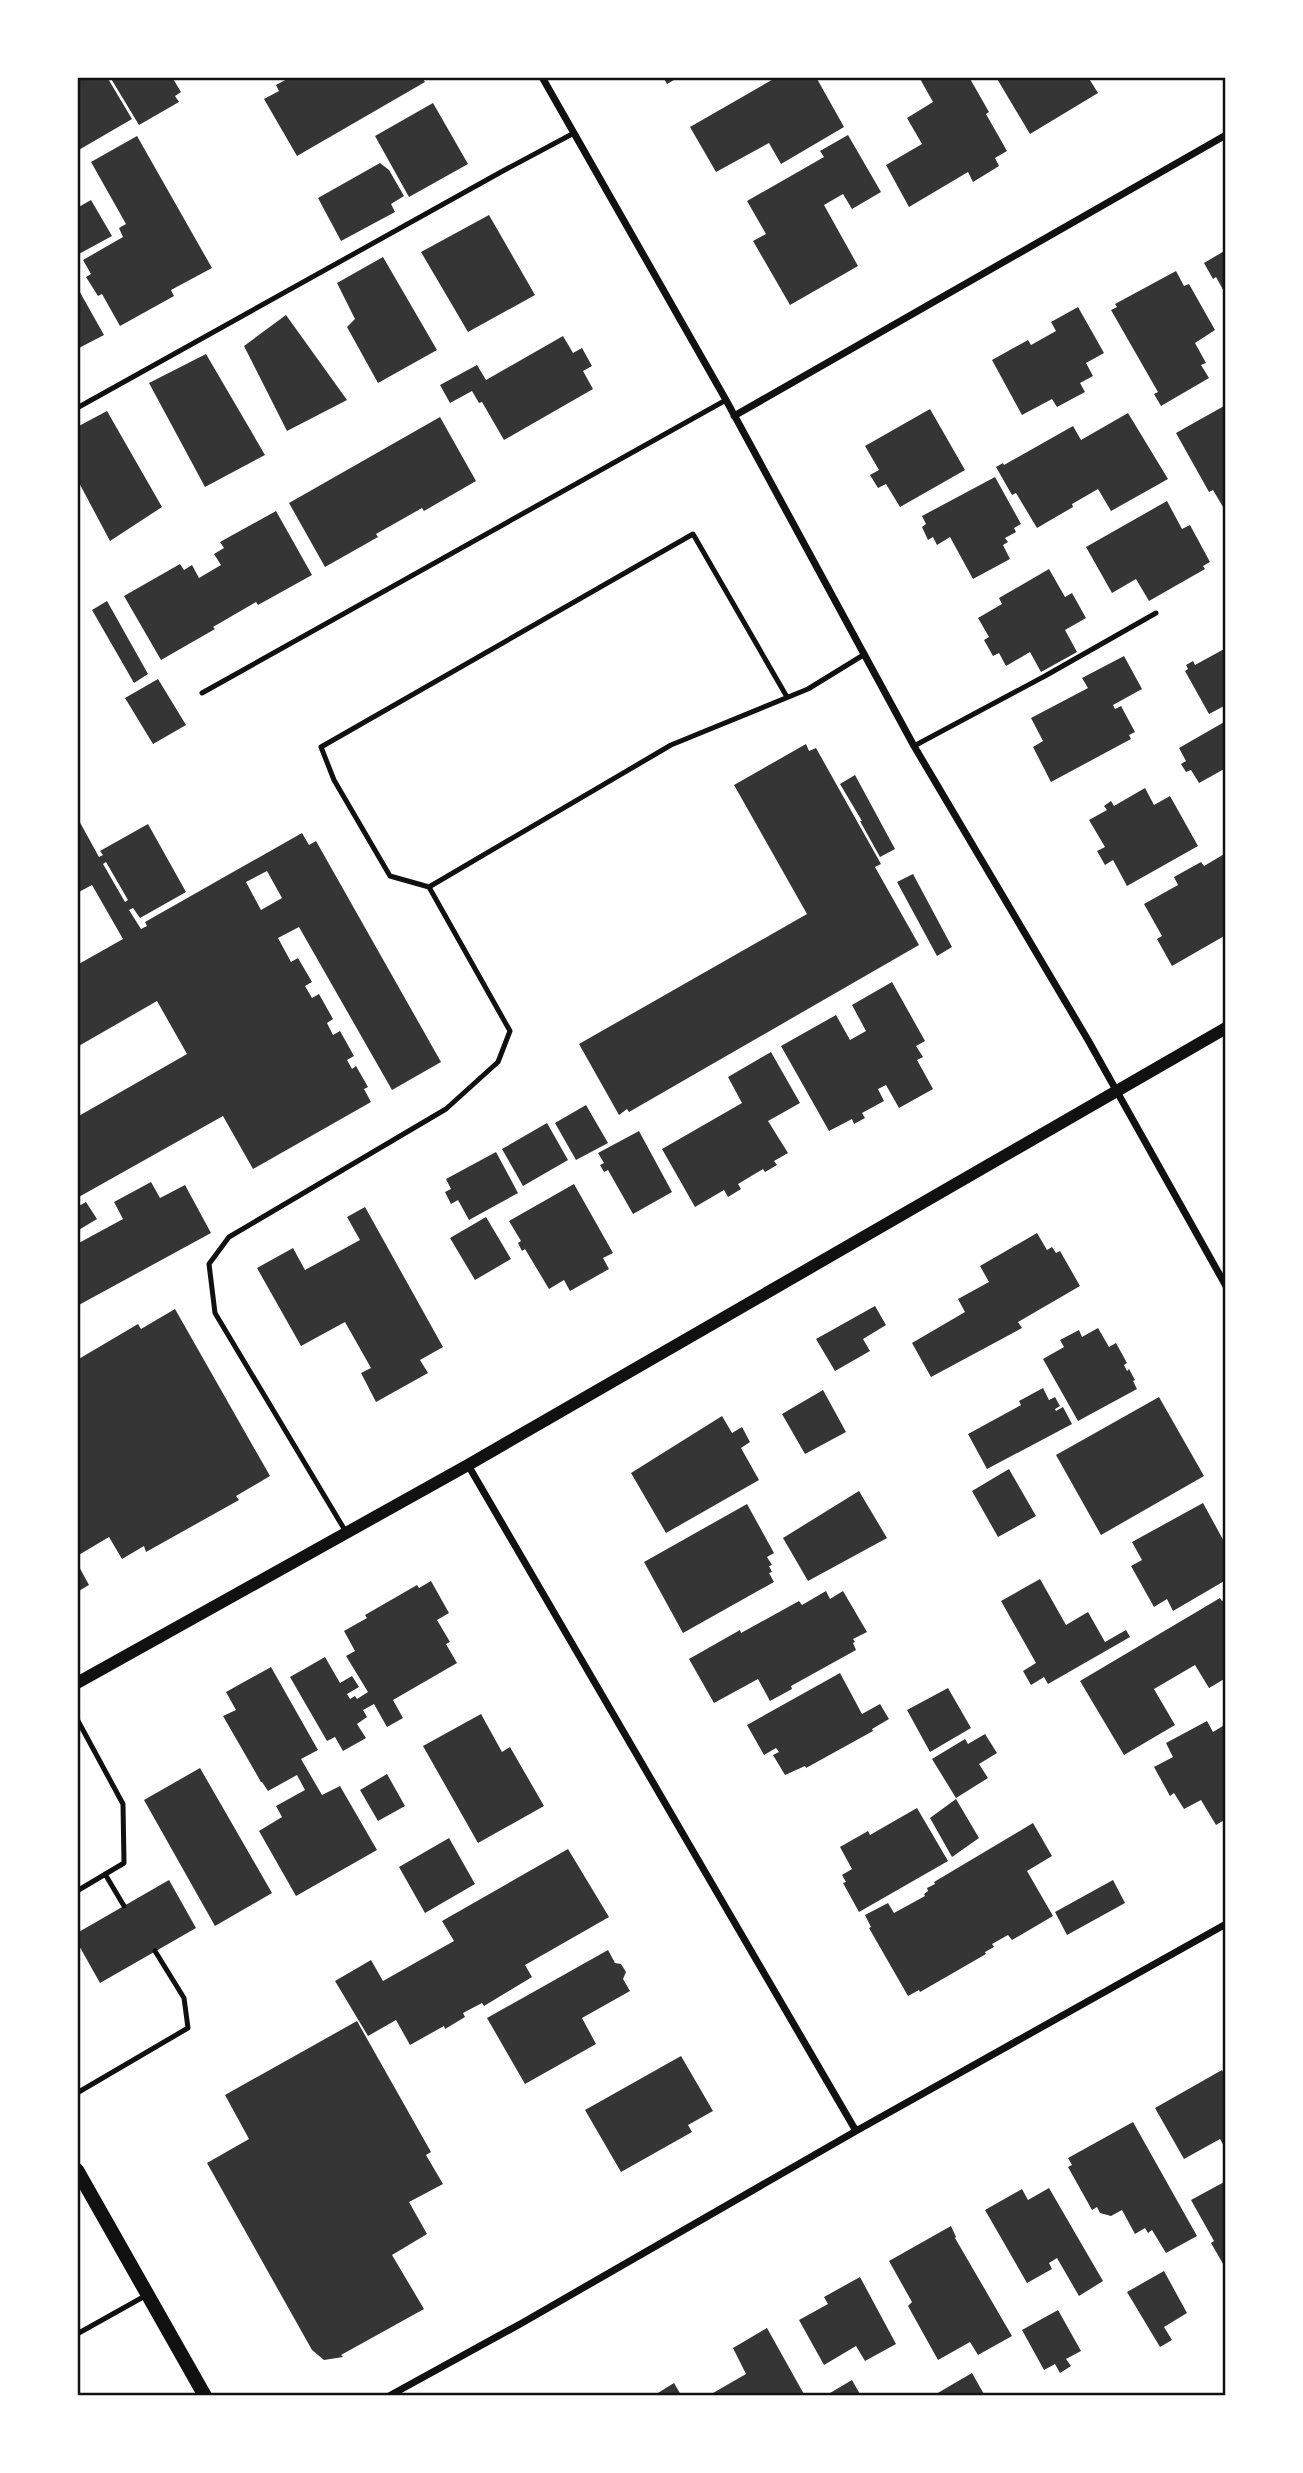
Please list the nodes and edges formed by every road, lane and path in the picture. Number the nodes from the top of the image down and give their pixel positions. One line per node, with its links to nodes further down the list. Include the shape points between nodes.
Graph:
1 (542, 77): 2 (street)
2 (574, 134): 4 (street); 5 (lane)
3 (1226, 135): 6 (street)
4 (726, 400): 6 (street); 9 (lane)
5 (77, 408)
6 (734, 416): 8 (street)
7 (1156, 612): 11 (lane)
8 (865, 654): 10 (lane); 11 (street)
9 (202, 694)
10 (787, 697): 12 (lane, via 671,745); 12 (lane, via 693,534 321,747 334,780 390,876)
11 (914, 746): 14 (street)
12 (429, 887): 17 (lane, via 510,1031 498,1062 446,1109 229,1237 209,1264 215,1313)
13 (1226, 1028): 14 (street)
14 (1116, 1091): 15 (street); 16 (street)
15 (1226, 1286)
16 (468, 1465): 17 (street); 26 (street)
17 (346, 1532): 18 (street)
18 (77, 1683)
19 (77, 1719): 20 (lane, via 123,1804 124,1863)
20 (105, 1874): 21 (lane); 22 (lane)
21 (77, 1891)
22 (124, 1906)
23 (1226, 1924): 26 (street)
24 (155, 1951): 25 (lane, via 184,1998 188,2028)
25 (77, 2093)
26 (856, 2131): 31 (street)
27 (77, 2170): 28 (main road)
28 (148, 2295): 29 (lane); 30 (main road)
29 (77, 2334)
30 (205, 2396)
31 (389, 2396)

